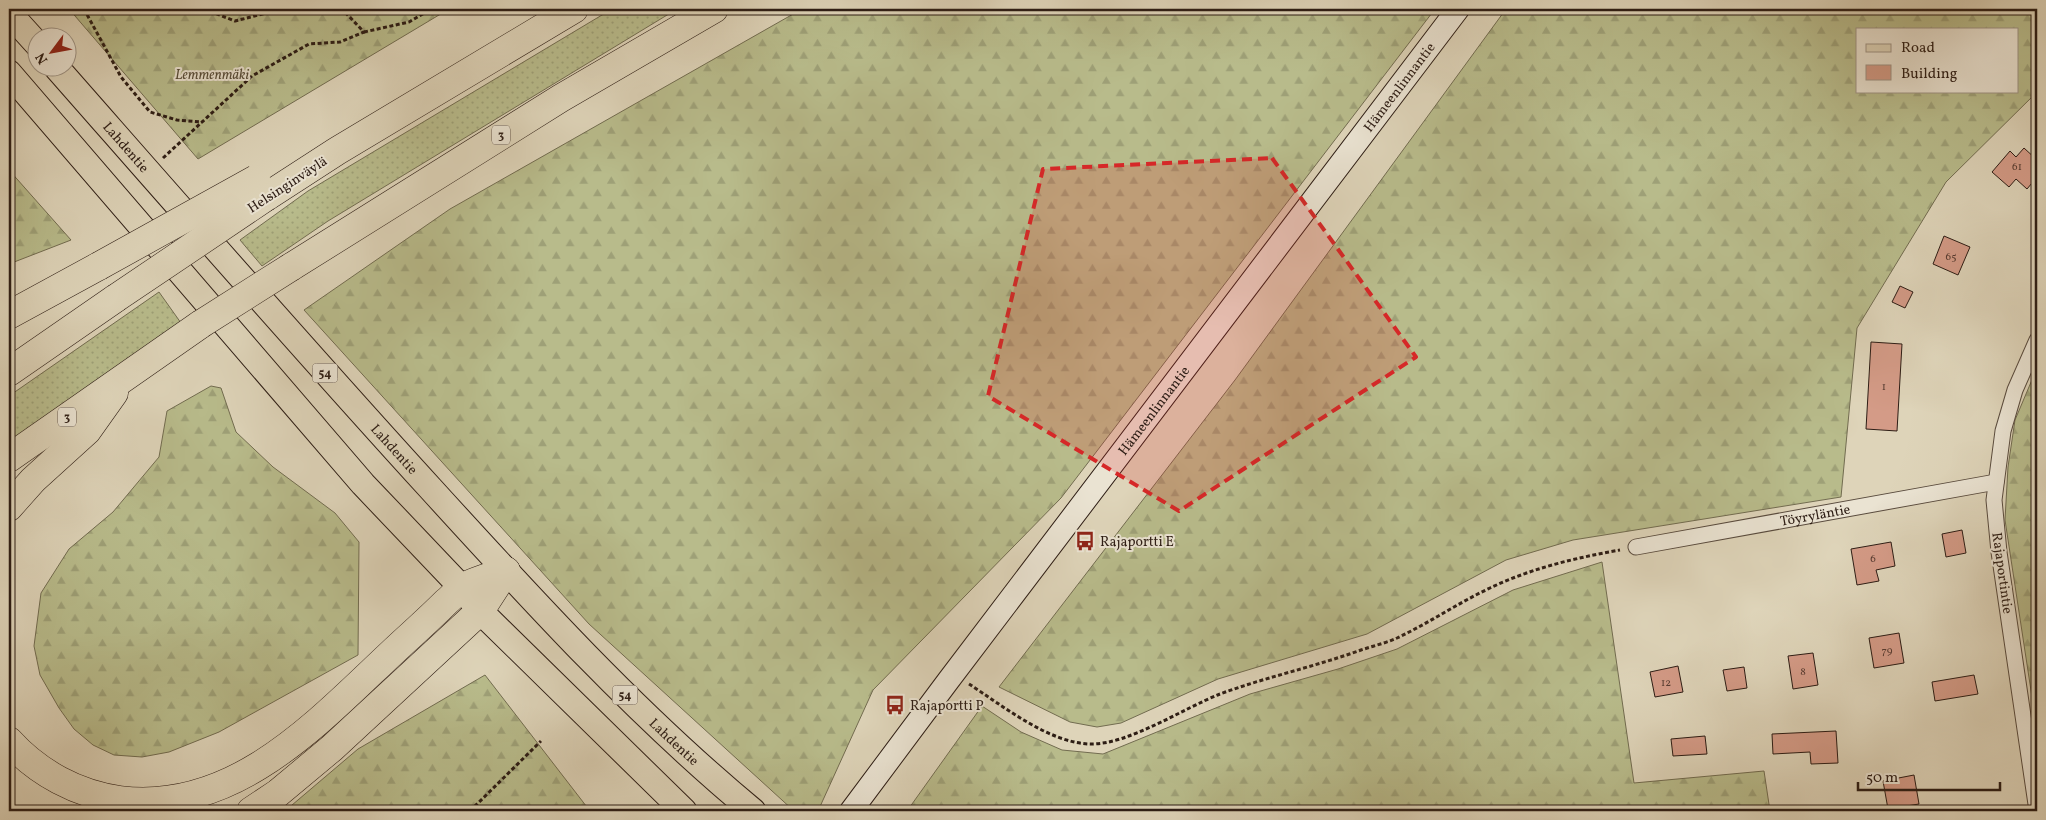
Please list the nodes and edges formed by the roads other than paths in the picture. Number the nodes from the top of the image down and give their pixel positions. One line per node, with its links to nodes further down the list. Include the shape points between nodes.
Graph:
1 (574, 9): 8 (highway, Helsinginväylä, via 337,151)
2 (714, 9): 12 (highway, 3, bridge, via 553,103 201,324)
3 (1458, 9): 24 (main road, Hämeenlinnantie)
4 (9, 13): 5 (main road)
5 (28, 34)
6 (9, 73): 18 (main road, via 363,484)
7 (66, 78): 17 (main road, Lahdentie / 54, via 302,348)
8 (261, 188): 9 (highway, bridge, via 99,266); 11 (highway, Helsinginväylä, bridge, via 116,298)
9 (9, 315)
10 (2037, 340): 14 (street, Rajaportintie, via 2015,390 2003,431)
11 (9, 372)
12 (126, 376): 13 (highway, 3); 15 (highway, via 87,431 33,480)
13 (9, 458)
14 (1996, 482): 16 (street, Töyryläntie); 25 (street, Rajaportintie, via 1994,500 1999,552)
15 (9, 507)
16 (1636, 547)
17 (506, 571): 18 (highway); 19 (highway); 23 (main road, Lahdentie / 54, via 621,692)
18 (462, 588): 19 (main road); 20 (highway, via 308,731 268,761 212,789 164,801 106,798 81,791 48,774 25,759)
19 (480, 611): 21 (highway, via 332,748); 22 (main road)
20 (9, 741)
21 (251, 811)
22 (684, 811)
23 (753, 811)
24 (851, 811)
25 (2037, 811)

